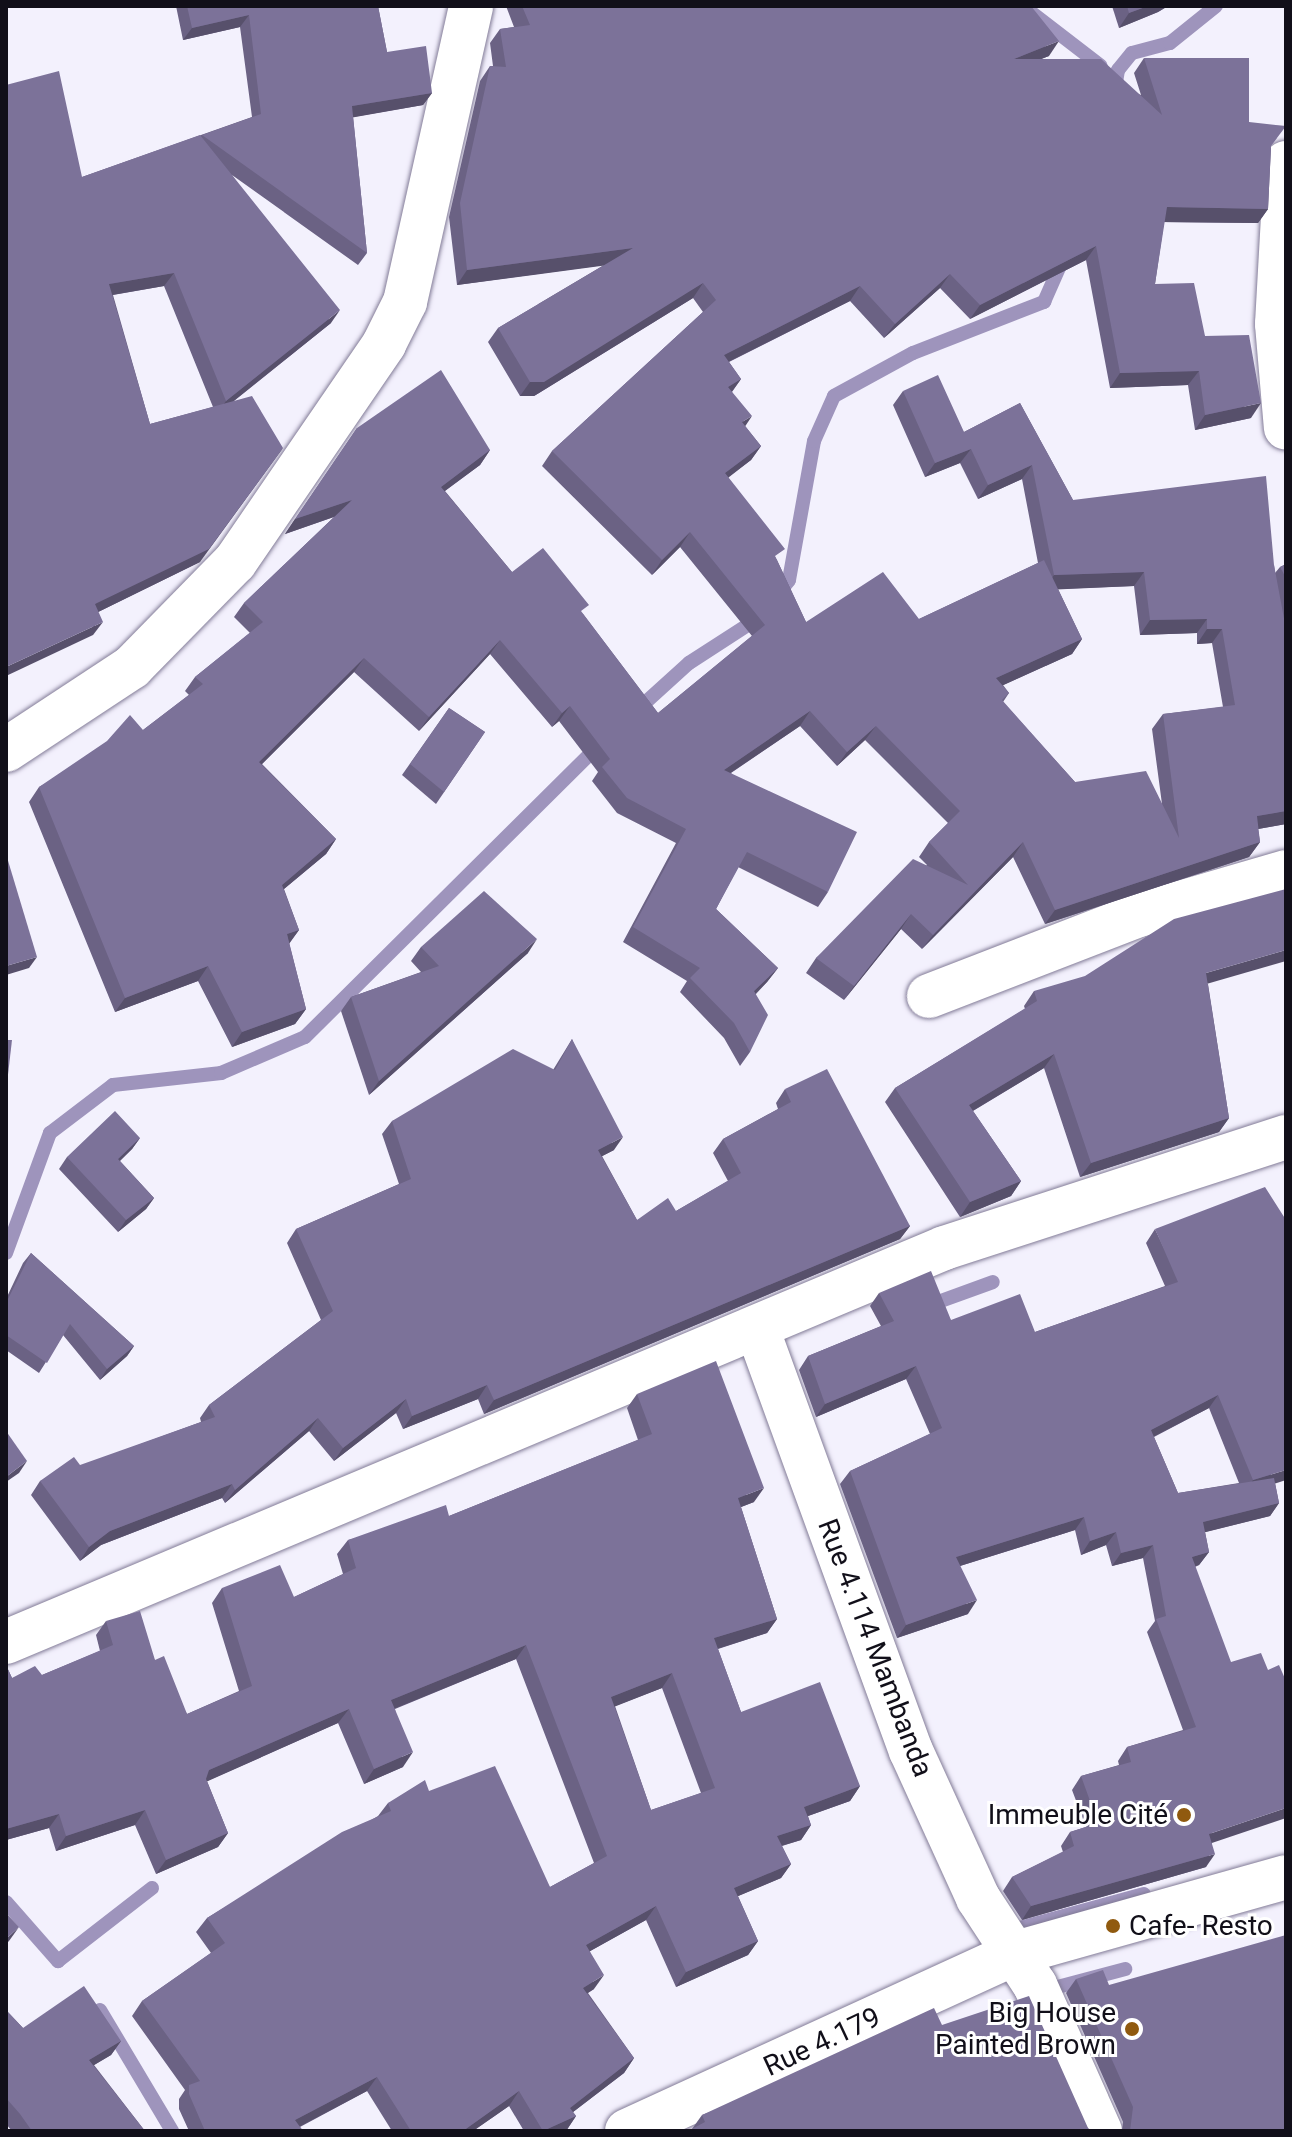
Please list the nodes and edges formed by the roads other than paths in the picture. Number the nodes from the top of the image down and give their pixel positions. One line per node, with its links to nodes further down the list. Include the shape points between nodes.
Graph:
1 (471, 6): 4 (street, via 405,302 384,344 235,562 132,667)
2 (1286, 163): 3 (street, via 1277,324)
3 (1286, 425)
4 (6, 750)
5 (1286, 872): 6 (street, via 1139,915)
6 (929, 996)
7 (1286, 1137): 8 (street, via 944,1248)
8 (758, 1331): 9 (street); 11 (street, Rue 4.114 Mambanda, via 911,1751 978,1898)
9 (6, 1642)
10 (1286, 1877): 11 (street, Rue 4.179)
11 (1016, 1953): 12 (street, Rue 4.179); 13 (street, Rue 4.114 Mambanda)
12 (627, 2131)
13 (1100, 2131)

